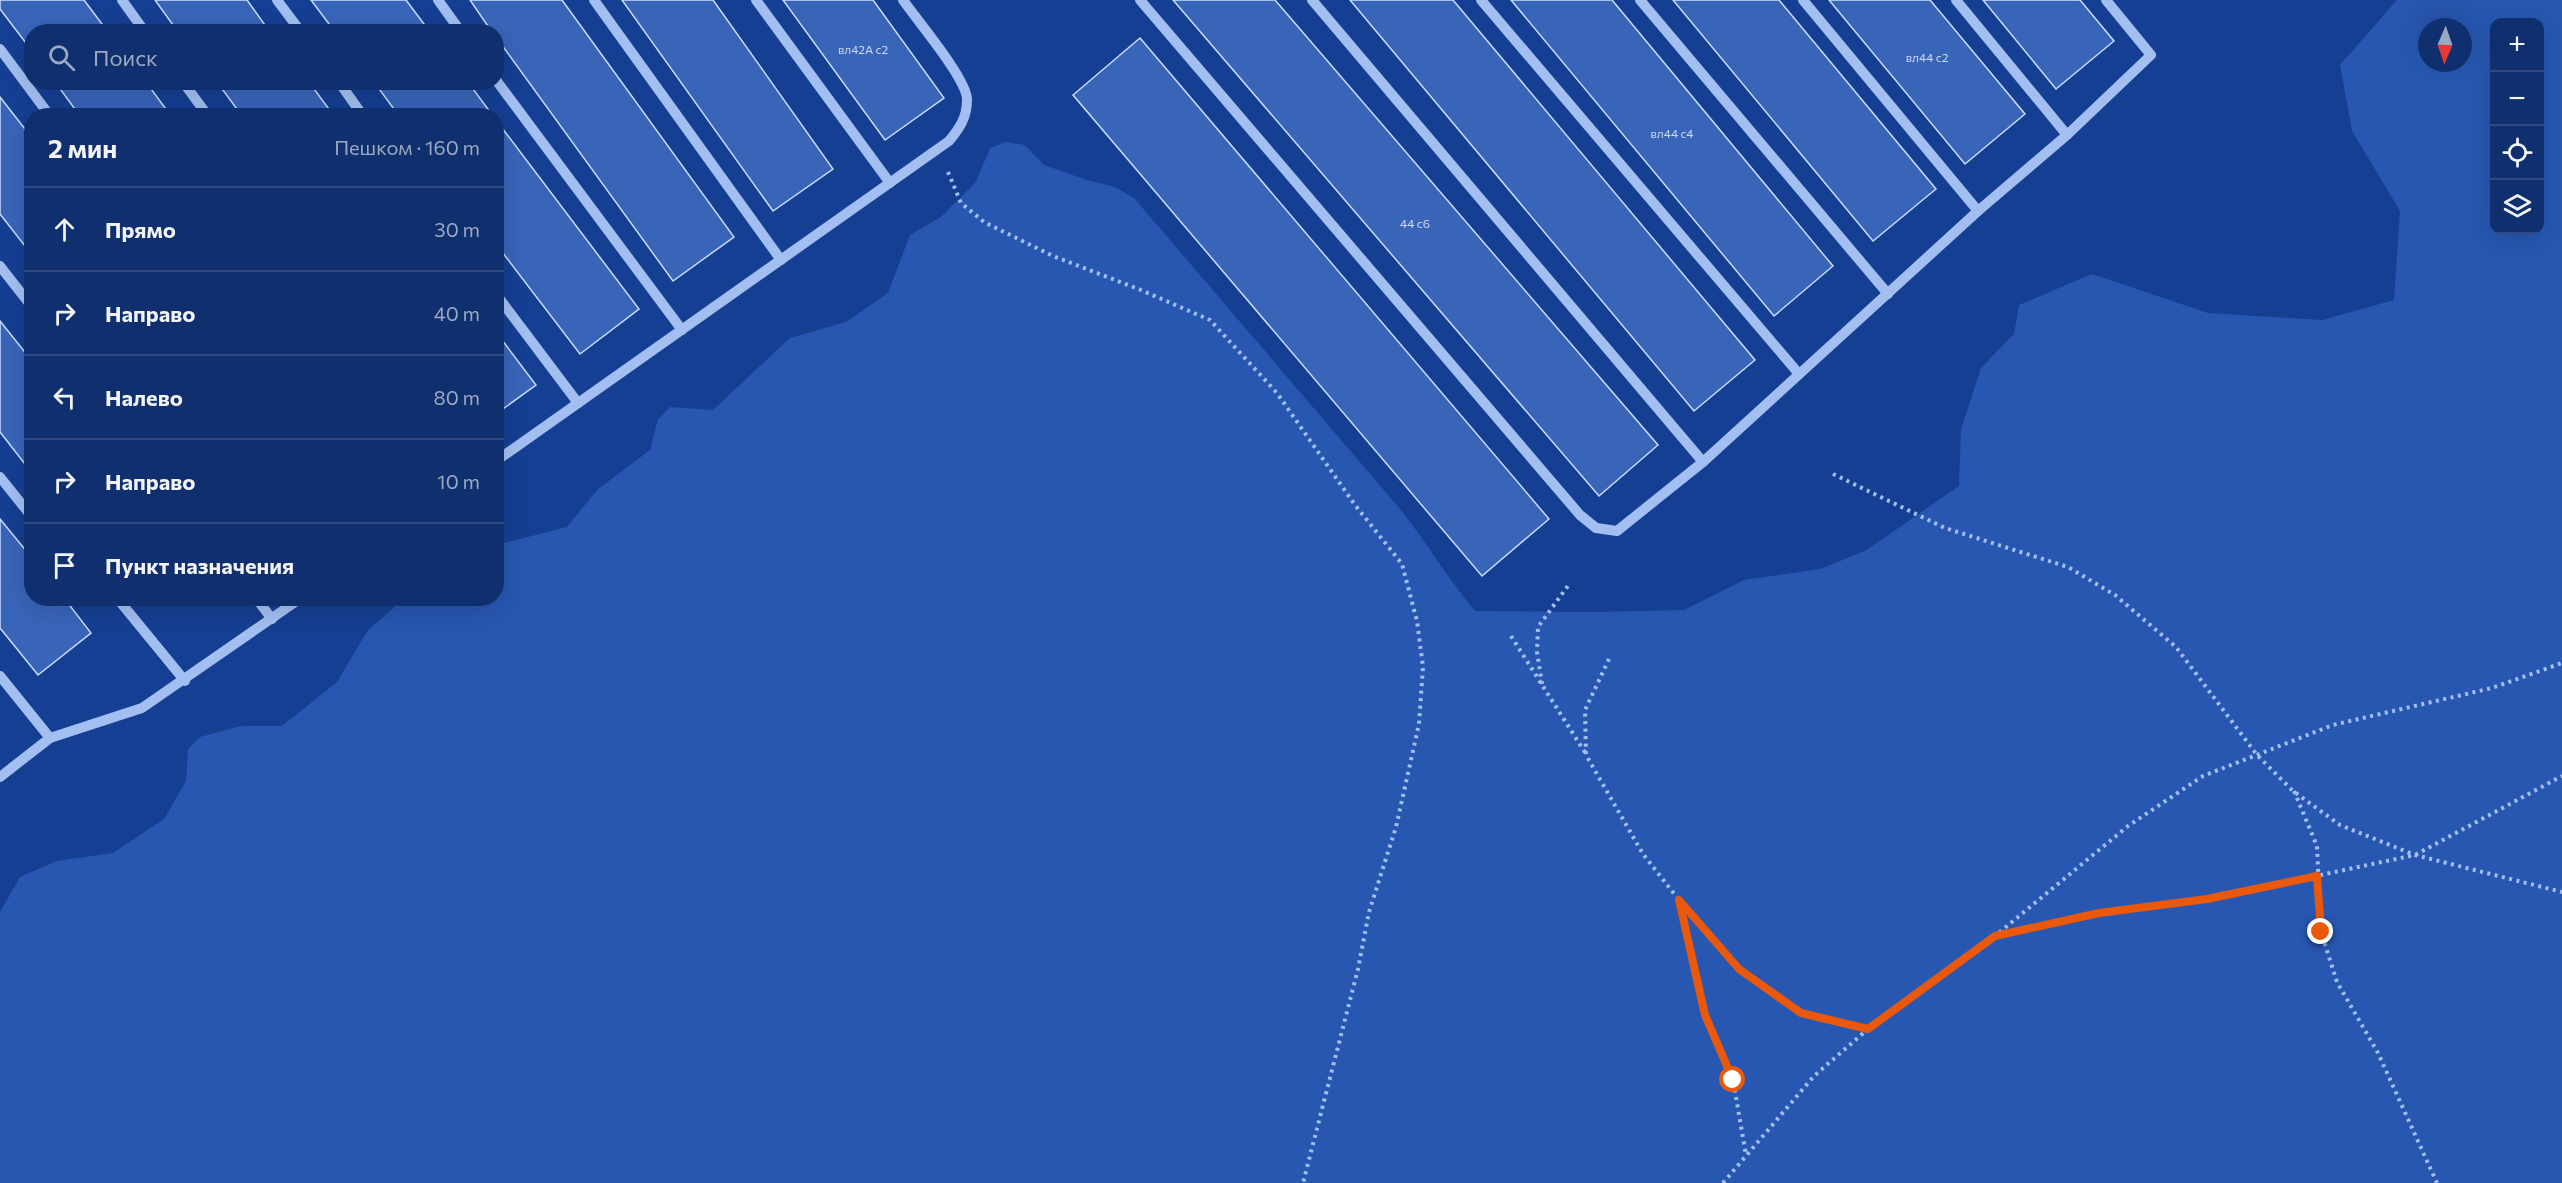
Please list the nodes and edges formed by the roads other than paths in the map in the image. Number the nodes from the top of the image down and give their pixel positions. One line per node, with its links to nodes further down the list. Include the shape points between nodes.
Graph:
1 (122, 0): 14 (lane)
2 (277, 0): 15 (lane)
3 (438, 0): 16 (lane)
4 (594, 0): 29 (lane)
5 (756, 0): 27 (lane)
6 (903, 0): 27 (lane, via 962,82 968,99 963,124 949,141)
7 (1140, 0): 38 (lane, via 1580,515 1596,528 1617,531)
8 (1312, 0): 38 (lane)
9 (1481, 0): 35 (lane)
10 (1640, 0): 31 (lane)
11 (1803, 0): 28 (lane)
12 (1956, 0): 26 (lane)
13 (2106, 0): 26 (lane, via 2151,55)
14 (140, 24)
15 (295, 24)
16 (455, 24)
17 (0, 49): 18 (lane)
18 (24, 81)
19 (31, 90): 23 (lane)
20 (189, 90): 24 (lane)
21 (345, 90): 25 (lane)
22 (503, 90): 34 (lane)
23 (44, 108)
24 (202, 108)
25 (357, 108)
26 (2067, 135): 28 (lane)
27 (890, 183): 29 (lane)
28 (1978, 212): 31 (lane)
29 (781, 260): 34 (lane)
30 (0, 266): 32 (lane)
31 (1888, 294): 35 (lane)
32 (24, 297)
33 (504, 305): 36 (lane)
34 (682, 330): 36 (lane)
35 (1799, 374): 38 (lane)
36 (578, 403): 37 (lane)
37 (504, 455)
38 (1703, 462)
39 (0, 477): 40 (lane)
40 (24, 507)
41 (124, 606): 46 (lane)
42 (262, 606): 44 (lane)
43 (291, 606): 44 (lane)
44 (272, 619): 46 (lane)
45 (0, 676): 47 (lane)
46 (185, 681): 47 (lane, via 142,708)
47 (50, 738): 48 (lane)
48 (0, 777)

